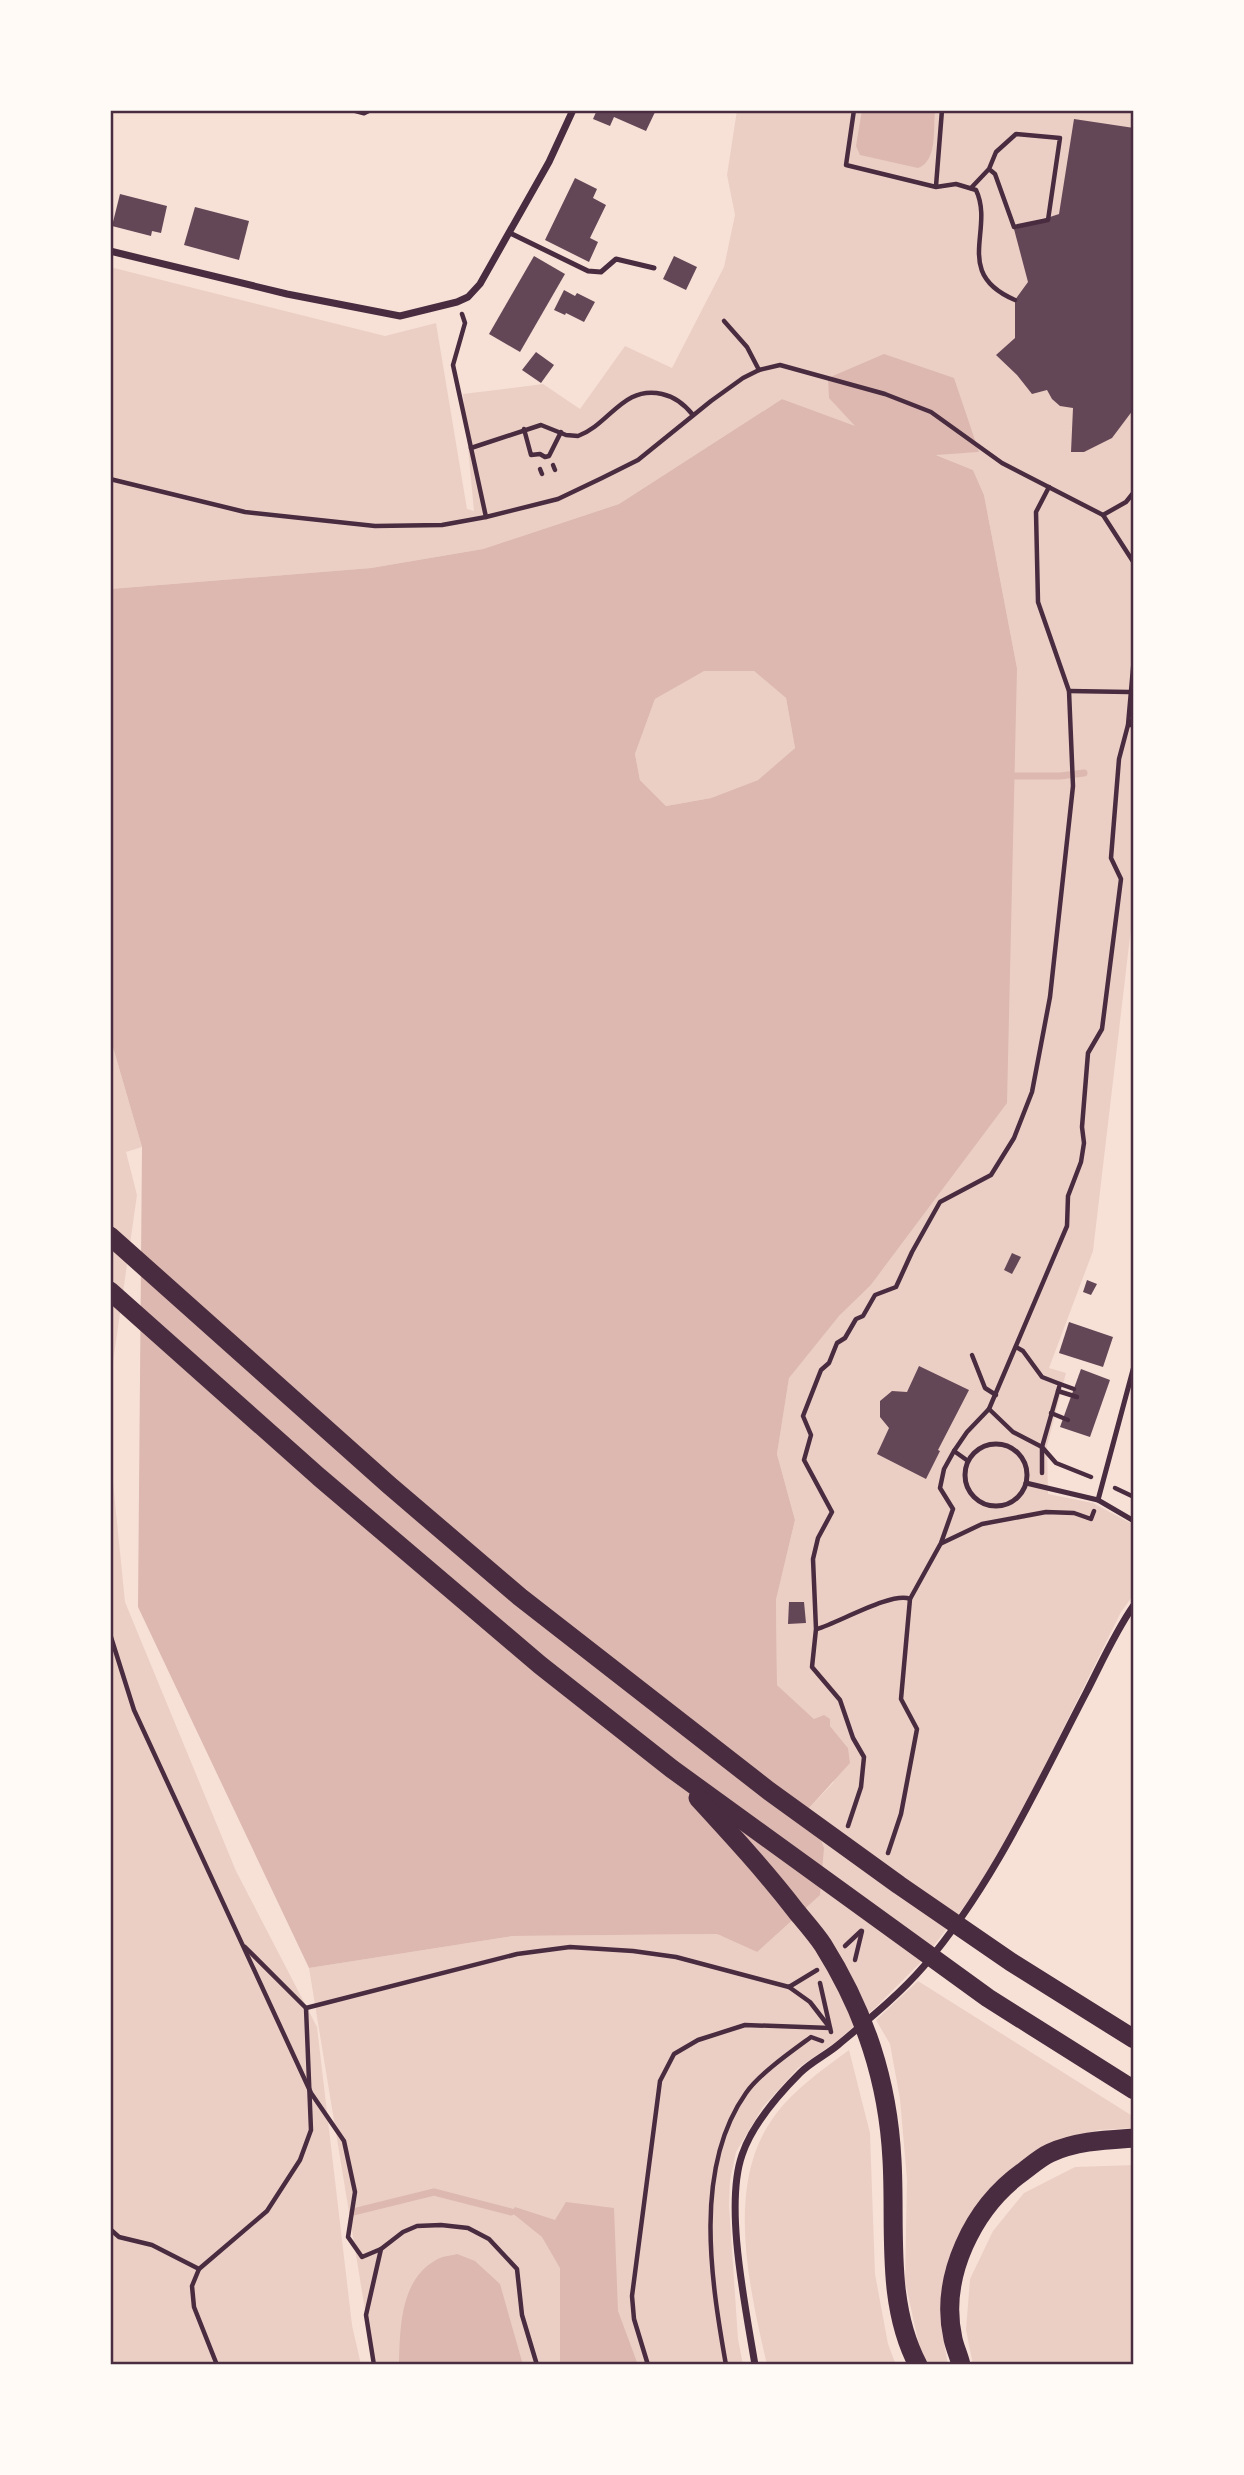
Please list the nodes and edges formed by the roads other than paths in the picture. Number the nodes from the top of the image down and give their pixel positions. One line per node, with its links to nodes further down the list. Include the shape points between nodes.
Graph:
1 (353, 110): 2 (lane)
2 (370, 110)
3 (573, 110): 4 (street)
4 (510, 233): 5 (street, via 468,297 400,316 287,295); 6 (lane, via 588,271 601,272 616,259)
5 (110, 251)
6 (654, 268)
7 (110, 1236): 15 (highway, via 520,1597 769,1791 899,1885)
8 (110, 1291): 14 (highway, via 540,1665)
9 (1134, 1366): 11 (lane)
10 (1026, 1483): 10 (lane, via 1009,1503 989,1506 969,1491 965,1477 968,1461 985,1446 1009,1447 1023,1460); 11 (lane)
11 (1098, 1500): 12 (lane)
12 (1134, 1521)
13 (1134, 1605): 18 (street, via 975,1900 923,1967 836,2047 801,2072 753,2132 742,2155 735,2210)
14 (672, 1769): 16 (highway, via 988,1998); 19 (highway, via 772,1880 821,1943 858,2008 885,2098 892,2159 893,2261 899,2307)
15 (1134, 2039)
16 (1134, 2090)
17 (1134, 2138): 20 (highway, via 1089,2141 1049,2154 1010,2181 977,2219 959,2259 951,2299 953,2338)
18 (755, 2365)
19 (918, 2365)
20 (961, 2365)

